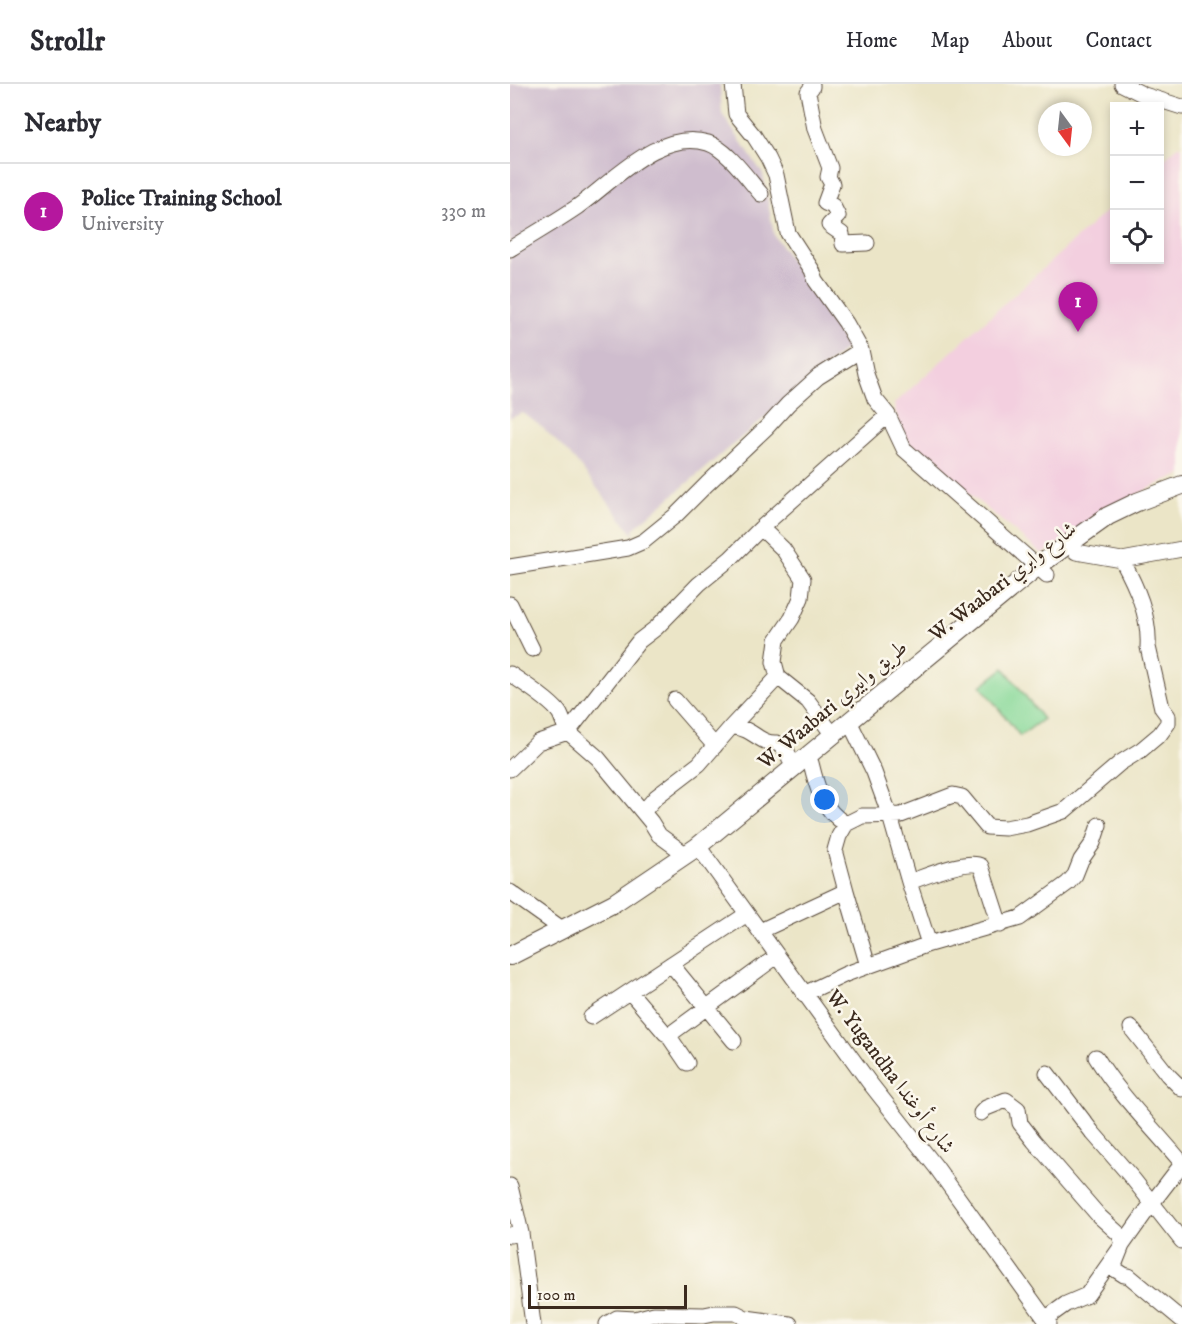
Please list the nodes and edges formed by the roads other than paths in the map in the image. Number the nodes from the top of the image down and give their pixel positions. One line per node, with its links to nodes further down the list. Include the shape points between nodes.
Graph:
1 (733, 84): 8 (street, via 736,114 776,175 788,233)
2 (812, 84): 6 (street, via 808,92 815,129 832,184 825,203 833,206 838,216 829,225 842,234 843,244)
3 (1122, 84): 4 (street)
4 (1182, 107)
5 (761, 194): 7 (street, via 711,144 678,141 651,151 576,207)
6 (867, 243)
7 (510, 249)
8 (861, 350): 9 (street, via 875,399); 16 (street, via 818,377 676,515 644,541 628,548)
9 (888, 415): 12 (street); 17 (street, via 904,449 915,461)
10 (1182, 485): 17 (main road, W. Waabari طريق وابيري, via 1108,516)
11 (1182, 496): 14 (main road, W. Waabari شارع وابري, via 1129,519)
12 (761, 528): 20 (street, via 783,549 803,579 801,598 777,640 774,662); 25 (street, via 639,641)
13 (1182, 549): 15 (street)
14 (1076, 552): 15 (street); 17 (main road, W. Waabari شارع وابري)
15 (1122, 560): 32 (street, via 1139,591 1162,708 1168,716 1160,734 1064,811 1040,821 1005,828 987,827 962,797 953,795)
16 (510, 567)
17 (1042, 570): 24 (main road, W. Waabari شارع وابري); 26 (main road, W. Waabari طريق وابيري, via 969,621)
18 (510, 604): 19 (street)
19 (532, 649)
20 (778, 677): 23 (street); 26 (street, via 808,701)
21 (514, 682): 25 (street, W. Yugandha شارع أوغندا, via 546,700 560,714)
22 (675, 700): 27 (street)
23 (732, 726): 27 (street); 29 (street, via 771,744 777,743 787,751)
24 (853, 729): 28 (main road, W. Waabari شارع وابري); 32 (street)
25 (568, 732): 30 (street, via 538,742); 31 (street, W. Yugandha شارع أوغندا, via 598,758)
26 (833, 735): 29 (main road, W. Waabari طريق وابيري)
27 (716, 746): 31 (street)
28 (811, 764): 33 (street, via 823,802 835,818); 35 (main road, W. Waabari شارع وابري)
29 (793, 768): 35 (main road, W. Waabari طريق وابيري)
30 (510, 769)
31 (643, 812): 35 (street, W. Yugandha شارع أوغندا, via 659,835)
32 (890, 816): 33 (street, via 862,816); 36 (street)
33 (846, 824): 37 (street, via 835,850)
34 (1099, 825): 40 (street, via 1093,843 1068,883 1020,918)
35 (695, 851): 39 (street, W. Yugandha شارع أوغندا); 41 (main road, W. Waabari طريق وابيري, via 614,903); 48 (main road, W. Waabari شارع وابري, via 611,913)
36 (909, 882): 40 (street, via 977,863); 43 (street)
37 (846, 891): 42 (street); 47 (street)
38 (510, 892): 41 (street)
39 (747, 914): 42 (street, W. Yugandha شارع أوغندا); 46 (street)
40 (1000, 924): 43 (street)
41 (562, 929): 44 (main road, W. Waabari طريق وابيري)
42 (760, 931): 45 (street, W. Yugandha شارع أوغندا)
43 (929, 944): 47 (street)
44 (510, 956)
45 (777, 956): 50 (street, W. Yugandha شارع أوغندا); 51 (street)
46 (671, 964): 49 (street); 51 (street)
47 (868, 966): 50 (street)
48 (510, 967)
49 (630, 992): 52 (street); 54 (street)
50 (804, 994): 68 (street, W. Yugandha شارع أوغندا)
51 (707, 1008): 54 (street); 55 (street)
52 (591, 1017)
53 (1131, 1028): 59 (street)
54 (668, 1035): 57 (street)
55 (734, 1041)
56 (1096, 1057): 61 (street, via 1132,1107)
57 (687, 1063)
58 (1047, 1073): 63 (street)
59 (1182, 1089)
60 (981, 1113): 66 (street, via 1006,1100 1018,1109 1020,1123 1034,1141)
61 (1182, 1164): 63 (street)
62 (510, 1186): 64 (street)
63 (1152, 1203): 65 (street); 66 (street)
64 (516, 1234): 69 (street)
65 (1182, 1241)
66 (1123, 1243): 67 (street, via 1113,1268 1129,1276); 68 (street, via 1087,1295 1066,1304)
67 (1182, 1320)
68 (1047, 1321)
69 (533, 1324)
70 (607, 1324): 71 (street, via 617,1318 654,1314 736,1313)
71 (790, 1324)

